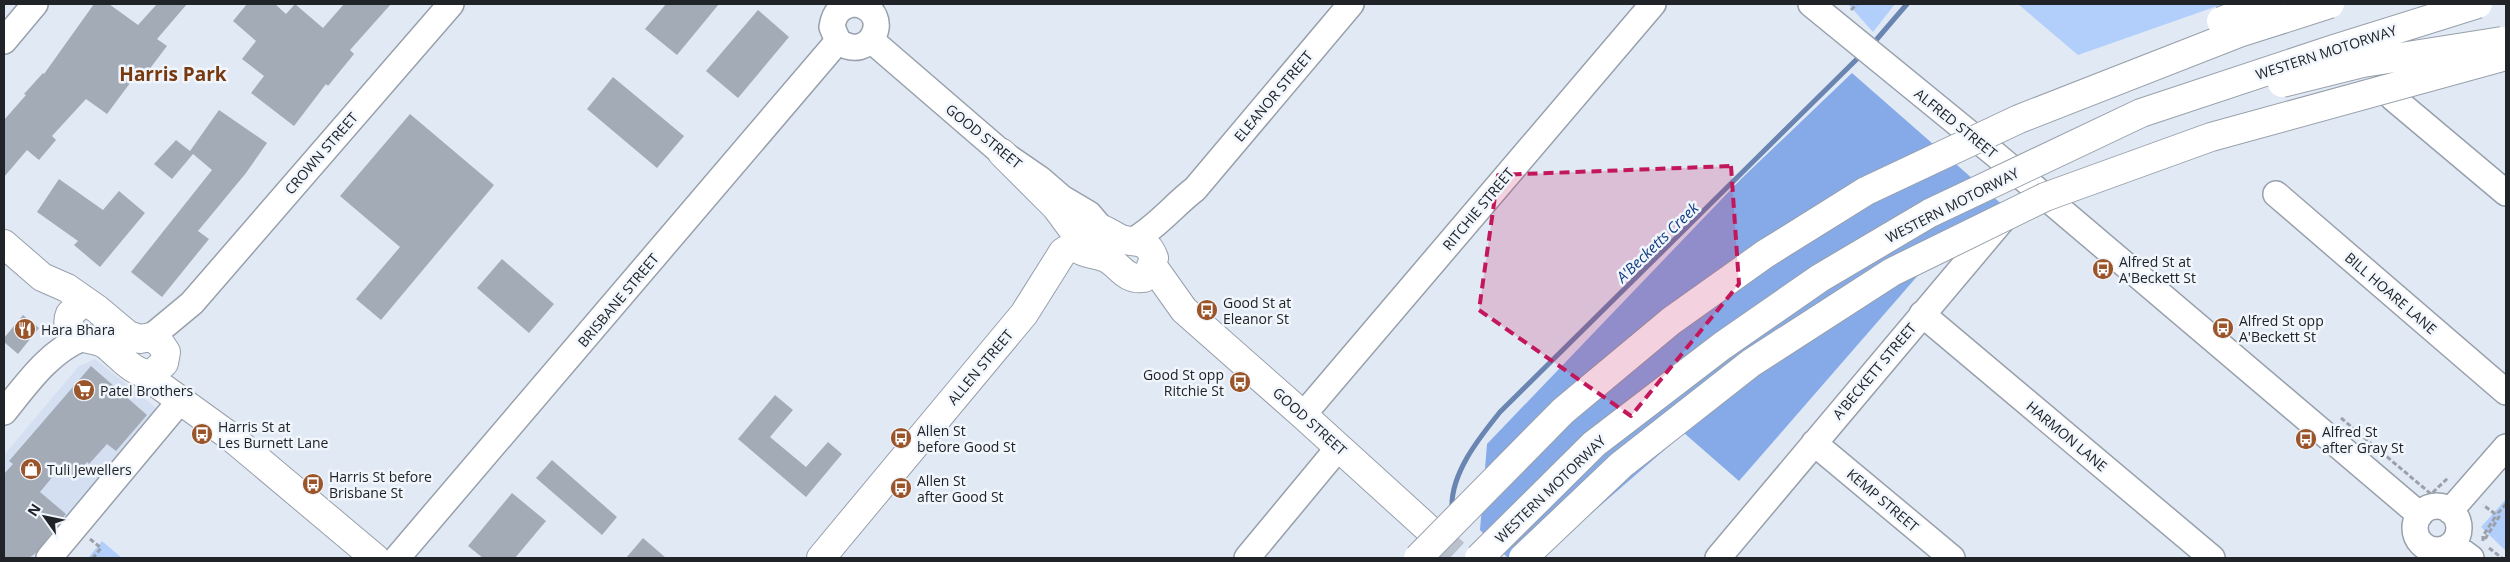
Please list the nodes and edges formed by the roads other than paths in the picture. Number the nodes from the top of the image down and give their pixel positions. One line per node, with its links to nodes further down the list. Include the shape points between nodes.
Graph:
1 (35, 4): 11 (street)
2 (451, 4): 29 (street, CROWN STREET, via 192,303)
3 (1351, 4): 19 (street, ELEANOR STREET)
4 (1653, 4): 33 (street, RITCHIE STREET)
5 (1811, 4): 18 (street, ALFRED STREET, via 1849,23 1893,73)
6 (2266, 4): 20 (main road, bridge, via 2212,24 1974,132)
7 (2330, 4): 20 (main road, bridge, via 2239,33 2019,119)
8 (2478, 4): 17 (main road, WESTERN MOTORWAY, bridge, via 2141,113)
9 (853, 6): 10 (street, via 874,15 876,28); 12 (street, via 832,27)
10 (871, 40): 12 (street, via 858,48); 16 (street, GOOD STREET)
11 (4, 41)
12 (838, 41): 45 (street, BRISBANE STREET)
13 (2506, 41): 17 (main road, bridge, via 2363,63 2176,113)
14 (2506, 56): 50 (main road, bridge, via 2211,137 2045,197 1892,272 1744,368 1621,465)
15 (2393, 98): 21 (street)
16 (1002, 153): 23 (main road)
17 (2047, 157): 49 (main road, WESTERN MOTORWAY, bridge, via 1930,213 1820,278 1722,346 1594,444)
18 (2031, 186): 27 (street, A'BECKETT STREET); 39 (street, ALFRED STREET)
19 (1196, 189): 24 (street, ELEANOR STREET, via 1177,202 1150,231); 26 (street, ELEANOR STREET, via 1187,210)
20 (1866, 191): 48 (main road, bridge, via 1764,254 1671,321 1563,411)
21 (2506, 193)
22 (2276, 194): 30 (street, BILL HOARE LANE)
23 (1086, 240): 24 (main road); 26 (main road, via 1120,271); 46 (main road, ALLEN STREET, via 1064,278 1024,314)
24 (1134, 240): 26 (main road, via 1147,246)
25 (4, 244): 28 (main road, via 42,277)
26 (1146, 267): 33 (main road, GOOD STREET, via 1164,300 1184,310)
27 (1922, 314): 35 (street, A'BECKETT STREET); 53 (street, HARMON LANE)
28 (77, 322): 29 (main road, via 140,339); 31 (street, via 71,343)
29 (155, 358): 32 (main road); 34 (main road)
30 (2506, 392)
31 (7, 400)
32 (180, 401): 34 (main road); 43 (street)
33 (1303, 415): 37 (main road, GOOD STREET)
34 (232, 437): 44 (main road)
35 (1814, 442): 51 (street, A'BECKETT STREET); 52 (street, KEMP STREET)
36 (2506, 447): 38 (street)
37 (1339, 448): 40 (main road, GOOD STREET); 47 (street)
38 (2450, 511): 39 (street, via 2438,507 2425,510); 41 (street, via 2457,519 2459,530)
39 (2420, 515): 42 (street, via 2415,531)
40 (1434, 534)
41 (2473, 544): 42 (street)
42 (2416, 552)
43 (49, 558)
44 (375, 558)
45 (397, 558)
46 (821, 558)
47 (1247, 558)
48 (1418, 558)
49 (1479, 558)
50 (1523, 558)
51 (1718, 558)
52 (1952, 558)
53 (2212, 558)

